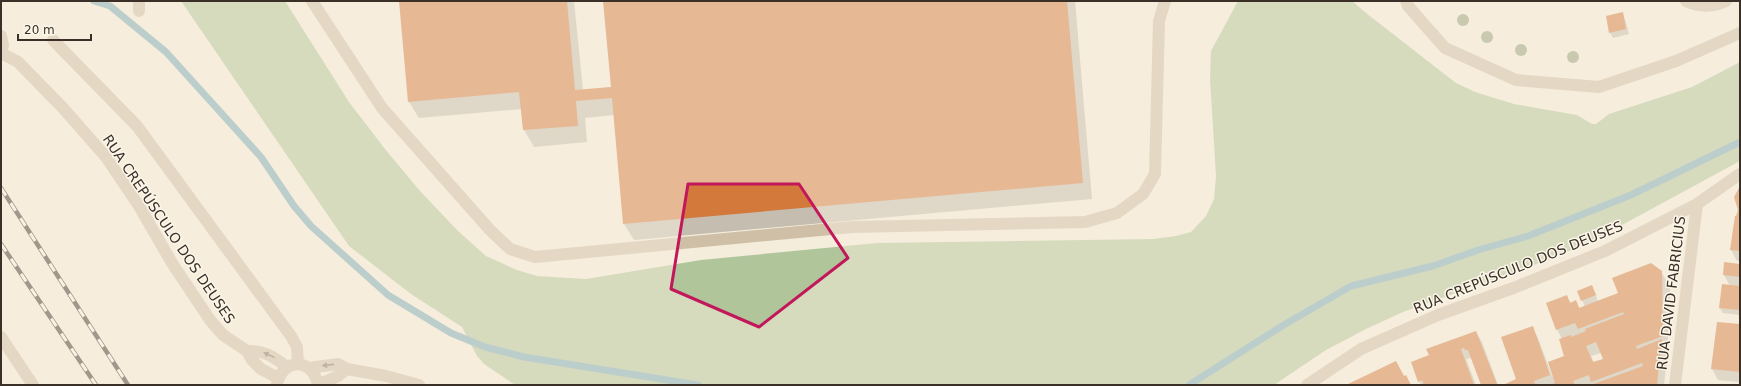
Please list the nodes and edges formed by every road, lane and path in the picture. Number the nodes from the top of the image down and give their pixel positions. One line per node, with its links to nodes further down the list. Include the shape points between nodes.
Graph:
1 (312, 1): 2 (street, via 382,108 490,230 510,249 535,257 852,227 1085,222 1117,213 1143,194 1156,174 1159,21)
2 (1165, 1)
3 (1406, 1): 6 (street, via 1445,48 1516,80 1598,87 1676,61)
4 (1686, 1): 5 (street, via 1701,6 1712,6)
5 (1726, 1)
6 (1740, 33)
7 (1, 36): 9 (street)
8 (53, 40): 14 (street, via 138,126 291,336 297,347)
9 (1, 52): 13 (street, RUA CREPÚSCULO DOS DEUSES, via 18,62 106,157 210,320 223,335)
10 (1740, 174): 11 (street, RUA CREPÚSCULO DOS DEUSES)
11 (1697, 204): 20 (street, RUA CREPÚSCULO DOS DEUSES, via 1605,250 1516,287 1438,315 1360,349); 21 (street, RUA DAVID FABRICIUS)
12 (1, 337): 17 (street)
13 (247, 351): 14 (street, RUA CREPÚSCULO DOS DEUSES, one-way to 13, via 258,350); 16 (street, RUA CREPÚSCULO DOS DEUSES, via 252,360)
14 (298, 366): 15 (street, one-way to 14, via 338,364); 16 (street, via 283,370); 18 (street, via 316,377)
15 (347, 369): 18 (street); 19 (street)
16 (277, 381)
17 (33, 385)
18 (318, 385)
19 (419, 385)
20 (1307, 385)
21 (1675, 385)

